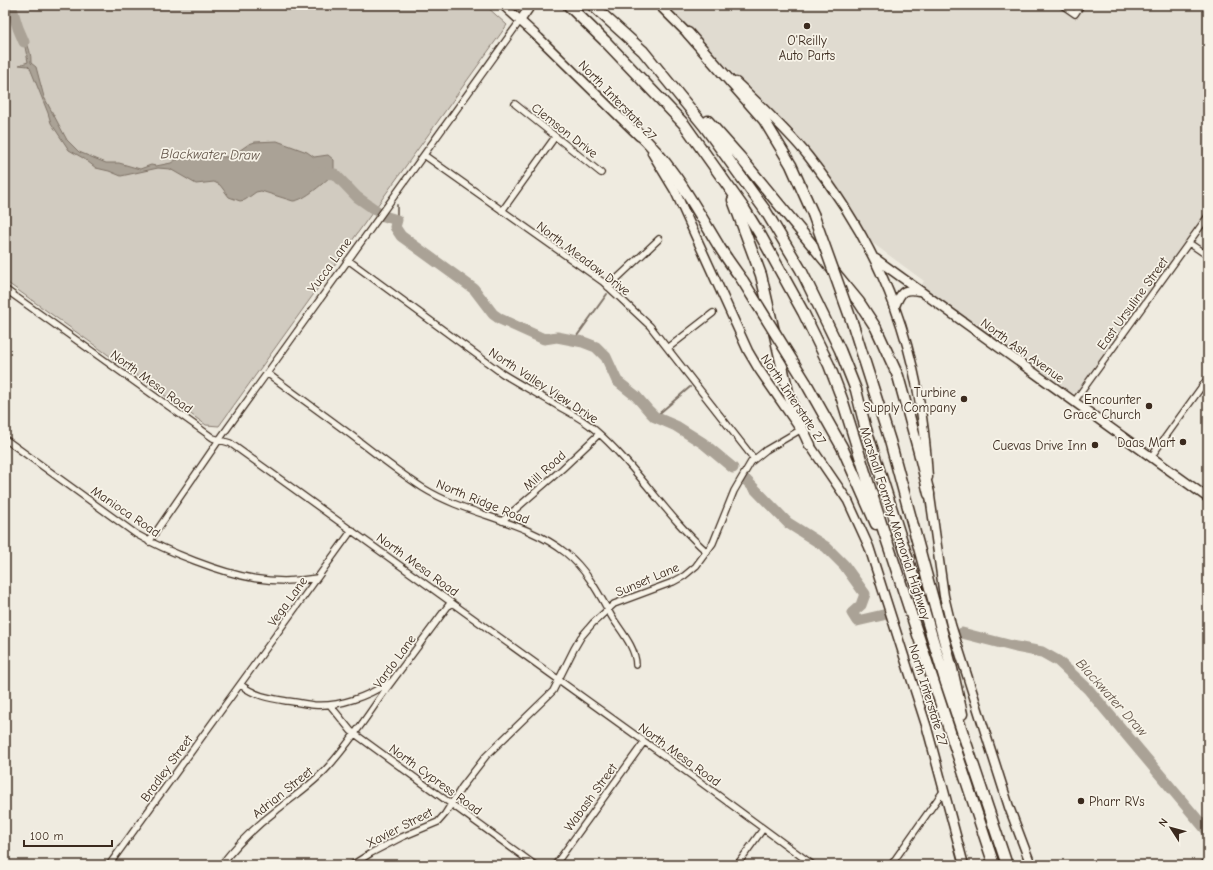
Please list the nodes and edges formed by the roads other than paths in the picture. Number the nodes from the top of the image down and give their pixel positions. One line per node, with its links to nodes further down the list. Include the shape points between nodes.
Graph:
1 (503, 5): 8 (main road, North Interstate 27)
2 (568, 5): 16 (highway, Marshall Formby Memorial Highway, via 605,40 684,124)
3 (592, 5): 10 (highway, Marshall Formby Memorial Highway)
4 (659, 5): 9 (main road)
5 (1062, 5): 6 (street, via 1075,14)
6 (1081, 5)
7 (530, 7): 8 (main road, Yucca Lane)
8 (520, 21): 12 (main road, North Interstate 27); 14 (street, Yucca Lane)
9 (688, 33): 22 (main road, via 807,155 836,193); 57 (highway, bridge, via 764,120 791,165 813,214 853,325 890,441 952,670)
10 (643, 50): 40 (highway, via 740,157 859,302 870,319 898,376); 57 (highway, Marshall Formby Memorial Highway, via 705,127 765,210 801,270 840,350 856,390 865,426)
11 (515, 104): 13 (street, Clemson Drive)
12 (636, 132): 33 (main road, North Interstate 27, via 650,149 675,191 748,350); 49 (highway, bridge, via 651,145 689,198 743,280 828,420 854,472)
13 (555, 137): 15 (street, Clemson Drive); 17 (street)
14 (424, 155): 17 (street, North Meadow Drive); 23 (street, Yucca Lane)
15 (601, 173)
16 (728, 187): 37 (highway, via 761,275 788,392); 49 (highway, Marshall Formby Memorial Highway, via 772,254 829,365 853,430)
17 (502, 211): 24 (street, North Meadow Drive)
18 (1208, 216): 20 (street, East Ursuline Street)
19 (659, 238): 24 (street)
20 (1189, 243): 21 (street); 32 (street, East Ursuline Street)
21 (1208, 256)
22 (874, 257): 26 (main road, North Ash Avenue); 27 (main road)
23 (348, 260): 30 (street, Yucca Lane); 34 (street, North Valley View Drive, via 503,374 585,422)
24 (608, 286): 29 (street, North Meadow Drive, via 650,326)
25 (5, 289): 36 (street, North Mesa Road)
26 (921, 291): 27 (main road, via 905,290); 32 (main road, North Ash Avenue)
27 (895, 306): 40 (main road, via 917,381 926,442)
28 (713, 313): 29 (street)
29 (668, 348): 39 (street, North Meadow Drive)
30 (267, 373): 36 (street, Yucca Lane); 42 (street, North Ridge Road, via 424,488 456,504)
31 (1208, 378): 38 (street)
32 (1074, 402): 38 (main road, North Ash Avenue)
33 (800, 430): 37 (main road, North Interstate 27); 39 (street, Sunset Lane)
34 (599, 434): 42 (street, Mill Road); 45 (street, North Valley View Drive, via 691,538)
35 (5, 439): 44 (street, Manioca Road)
36 (219, 440): 43 (street, North Mesa Road, via 230,443); 44 (street, Yucca Lane)
37 (810, 445): 58 (main road, North Interstate 27, via 848,501 864,534 890,608)
38 (1151, 457): 41 (main road, North Ash Avenue)
39 (754, 459): 45 (street, Sunset Lane, via 734,492)
40 (929, 494): 73 (main road, via 944,596 951,625 1009,808)
41 (1208, 498)
42 (502, 521): 48 (street, North Ridge Road, via 541,538 566,553 592,581)
43 (352, 530): 46 (street, Vega Lane); 47 (street, North Mesa Road)
44 (149, 542): 46 (street, Manioca Road, via 205,565 247,578 282,582)
45 (707, 552): 48 (street, Sunset Lane, via 696,566 674,582 622,600)
46 (317, 578): 53 (street, Vega Lane)
47 (451, 602): 51 (street, Vardo Lane); 52 (street, North Mesa Road)
48 (608, 609): 50 (street, North Ridge Road, via 634,653); 52 (street, Sunset Lane, via 581,637)
49 (910, 609): 71 (highway, Marshall Formby Memorial Highway)
50 (636, 665)
51 (394, 678): 54 (street, via 361,697); 55 (street, Vardo Lane)
52 (559, 681): 56 (street, North Mesa Road); 59 (street, Sunset Lane, via 548,697 486,756)
53 (241, 685): 54 (street, via 250,692 269,698 315,705); 62 (street, Bradley Street)
54 (330, 704): 55 (street, North Cypress Road)
55 (355, 734): 59 (street, North Cypress Road); 63 (street, Adrian Street, via 327,769 251,832)
56 (644, 742): 60 (street, North Mesa Road); 66 (street, Wabash Street)
57 (980, 788): 72 (highway, Marshall Formby Memorial Highway)
58 (944, 790): 69 (street); 70 (main road, North Interstate 27)
59 (452, 804): 64 (street, Xavier Street, via 438,822 402,837); 65 (street, North Cypress Road)
60 (763, 828): 67 (street); 68 (street, North Mesa Road)
61 (1208, 862): 74 (main road)
62 (110, 865)
63 (221, 865)
64 (352, 865)
65 (535, 865)
66 (555, 865)
67 (737, 865)
68 (813, 865)
69 (891, 865)
70 (964, 865)
71 (994, 865)
72 (1007, 865)
73 (1031, 865)
74 (1205, 865)

